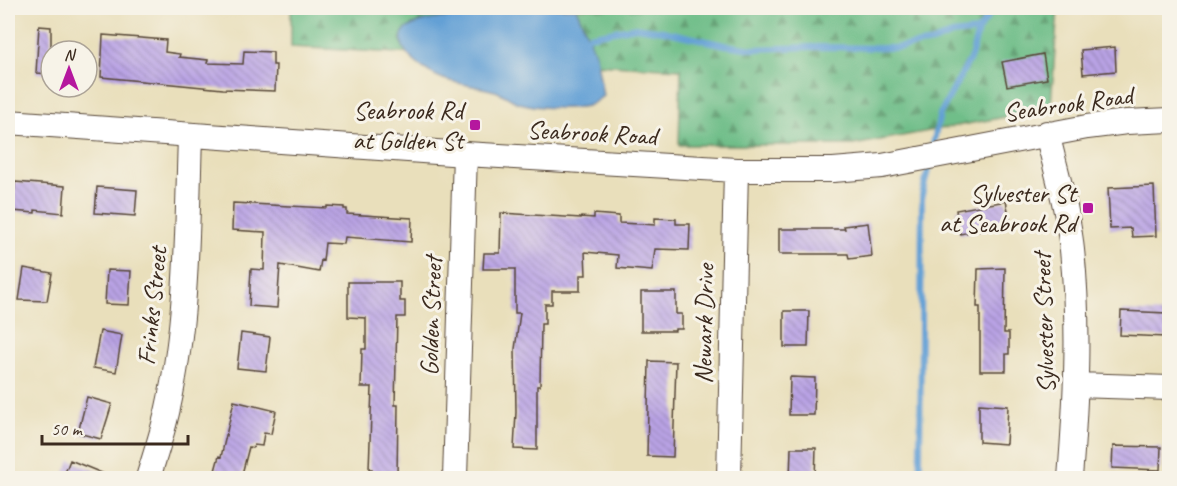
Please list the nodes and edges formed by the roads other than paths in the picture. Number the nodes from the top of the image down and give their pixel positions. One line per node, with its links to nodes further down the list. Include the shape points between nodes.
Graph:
1 (1170, 120): 3 (street, Seabrook Road)
2 (8, 122): 4 (street, Seabrook Road)
3 (1047, 133): 6 (street, Seabrook Road, via 882,166); 7 (street, Sylvester Street, via 1072,248)
4 (190, 136): 5 (street, Seabrook Road); 9 (street, Frinks Street, via 181,332 168,409)
5 (465, 154): 6 (street, Seabrook Road); 10 (street, Golden Street)
6 (736, 170): 11 (street, Newark Drive)
7 (1076, 386): 8 (street); 12 (street, Sylvester Street)
8 (1170, 388)
9 (148, 478)
10 (455, 478)
11 (729, 478)
12 (1070, 478)

